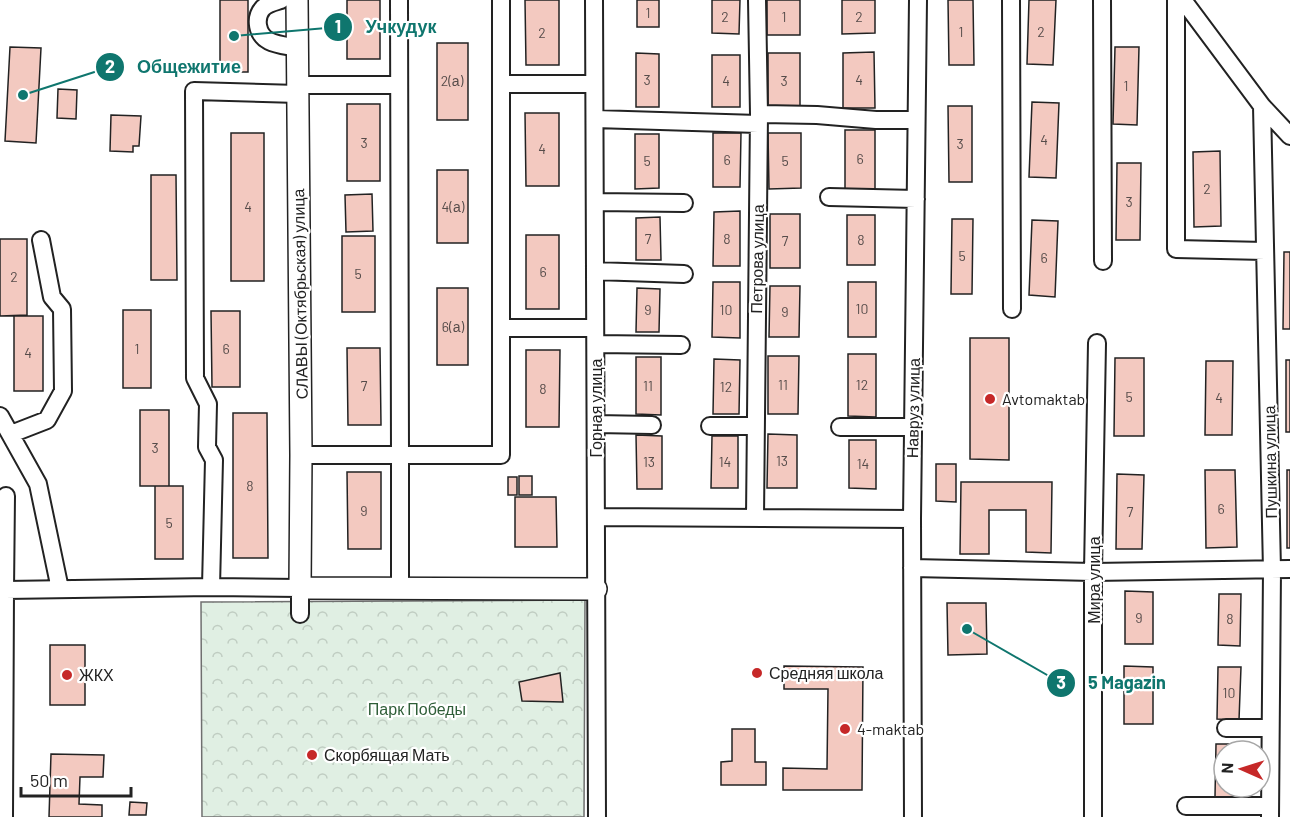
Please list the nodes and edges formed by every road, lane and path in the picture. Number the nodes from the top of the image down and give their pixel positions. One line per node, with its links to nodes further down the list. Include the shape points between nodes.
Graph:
1 (281, 0): 12 (street, via 264,8 258,18 259,30 266,40)
2 (297, 0): 12 (main road, СЛАВЫ (Октябрьская) улица)
3 (399, 0): 15 (street)
4 (501, 0): 13 (street)
5 (594, 0): 14 (street, Горная улица)
6 (757, 0): 19 (street, Петрова улица)
7 (918, 0): 20 (street, Навруз улица)
8 (1011, 0): 31 (street)
9 (1102, 0): 28 (street)
10 (1176, 0): 27 (street, via 1176,249)
11 (1184, 0): 17 (street)
12 (297, 48): 16 (main road, СЛАВЫ (Октябрьская) улица)
13 (501, 84): 14 (street); 32 (street)
14 (594, 84): 18 (street, Горная улица)
15 (399, 85): 16 (street); 45 (street)
16 (298, 90): 44 (main road, СЛАВЫ (Октябрьская) улица); 54 (street, via 194,91 195,378 208,404 207,447 214,460)
17 (1262, 106): 21 (street); 27 (street, Пушкина улица)
18 (595, 119): 19 (street); 24 (street, Горная улица)
19 (759, 119): 20 (street, via 817,114); 40 (street, Петрова улица)
20 (916, 120): 23 (street, Навруз улица)
21 (1290, 136)
22 (829, 197): 23 (street)
23 (916, 199): 42 (street, Навруз улица)
24 (595, 202): 25 (street); 29 (street, Горная улица)
25 (684, 203)
26 (41, 240): 43 (street, via 52,297 62,309 63,391 47,420)
27 (1265, 251): 51 (street, Пушкина улица)
28 (1103, 261)
29 (595, 271): 30 (street); 33 (street, Горная улица)
30 (684, 274)
31 (1012, 309)
32 (501, 328): 33 (street); 45 (street, via 501,455)
33 (595, 336): 35 (street); 37 (street, Горная улица)
34 (1097, 343): 53 (street, Мира улица)
35 (681, 345)
36 (0, 416): 43 (street)
37 (596, 424): 38 (street); 47 (street, Горная улица)
38 (652, 425)
39 (710, 426): 40 (street)
40 (755, 426): 48 (street, Петрова улица)
41 (840, 427): 42 (street)
42 (913, 427): 49 (street, Навруз улица)
43 (11, 434): 56 (street, via 38,484)
44 (301, 455): 45 (street); 55 (main road, СЛАВЫ (Октябрьская) улица)
45 (400, 455): 57 (street)
46 (6, 496): 59 (street)
47 (596, 517): 48 (street); 58 (street, Горная улица)
48 (755, 518): 49 (street)
49 (912, 519): 50 (street, Навруз улица)
50 (912, 568): 53 (street); 67 (street, Навруз улица)
51 (1272, 570): 52 (street); 53 (street); 62 (street, Пушкина улица)
52 (1290, 570)
53 (1093, 572): 68 (street, Мира улица)
54 (211, 587): 55 (street); 56 (street)
55 (300, 588): 57 (main road); 60 (street)
56 (60, 589): 59 (street)
57 (400, 589): 58 (main road)
58 (596, 589): 66 (street, Горная улица)
59 (3, 590): 65 (street)
60 (300, 614)
61 (1226, 728): 62 (street)
62 (1270, 728): 64 (street, Пушкина улица)
63 (1186, 806): 64 (street)
64 (1270, 812)
65 (4, 817)
66 (597, 817)
67 (913, 817)
68 (1093, 817)

